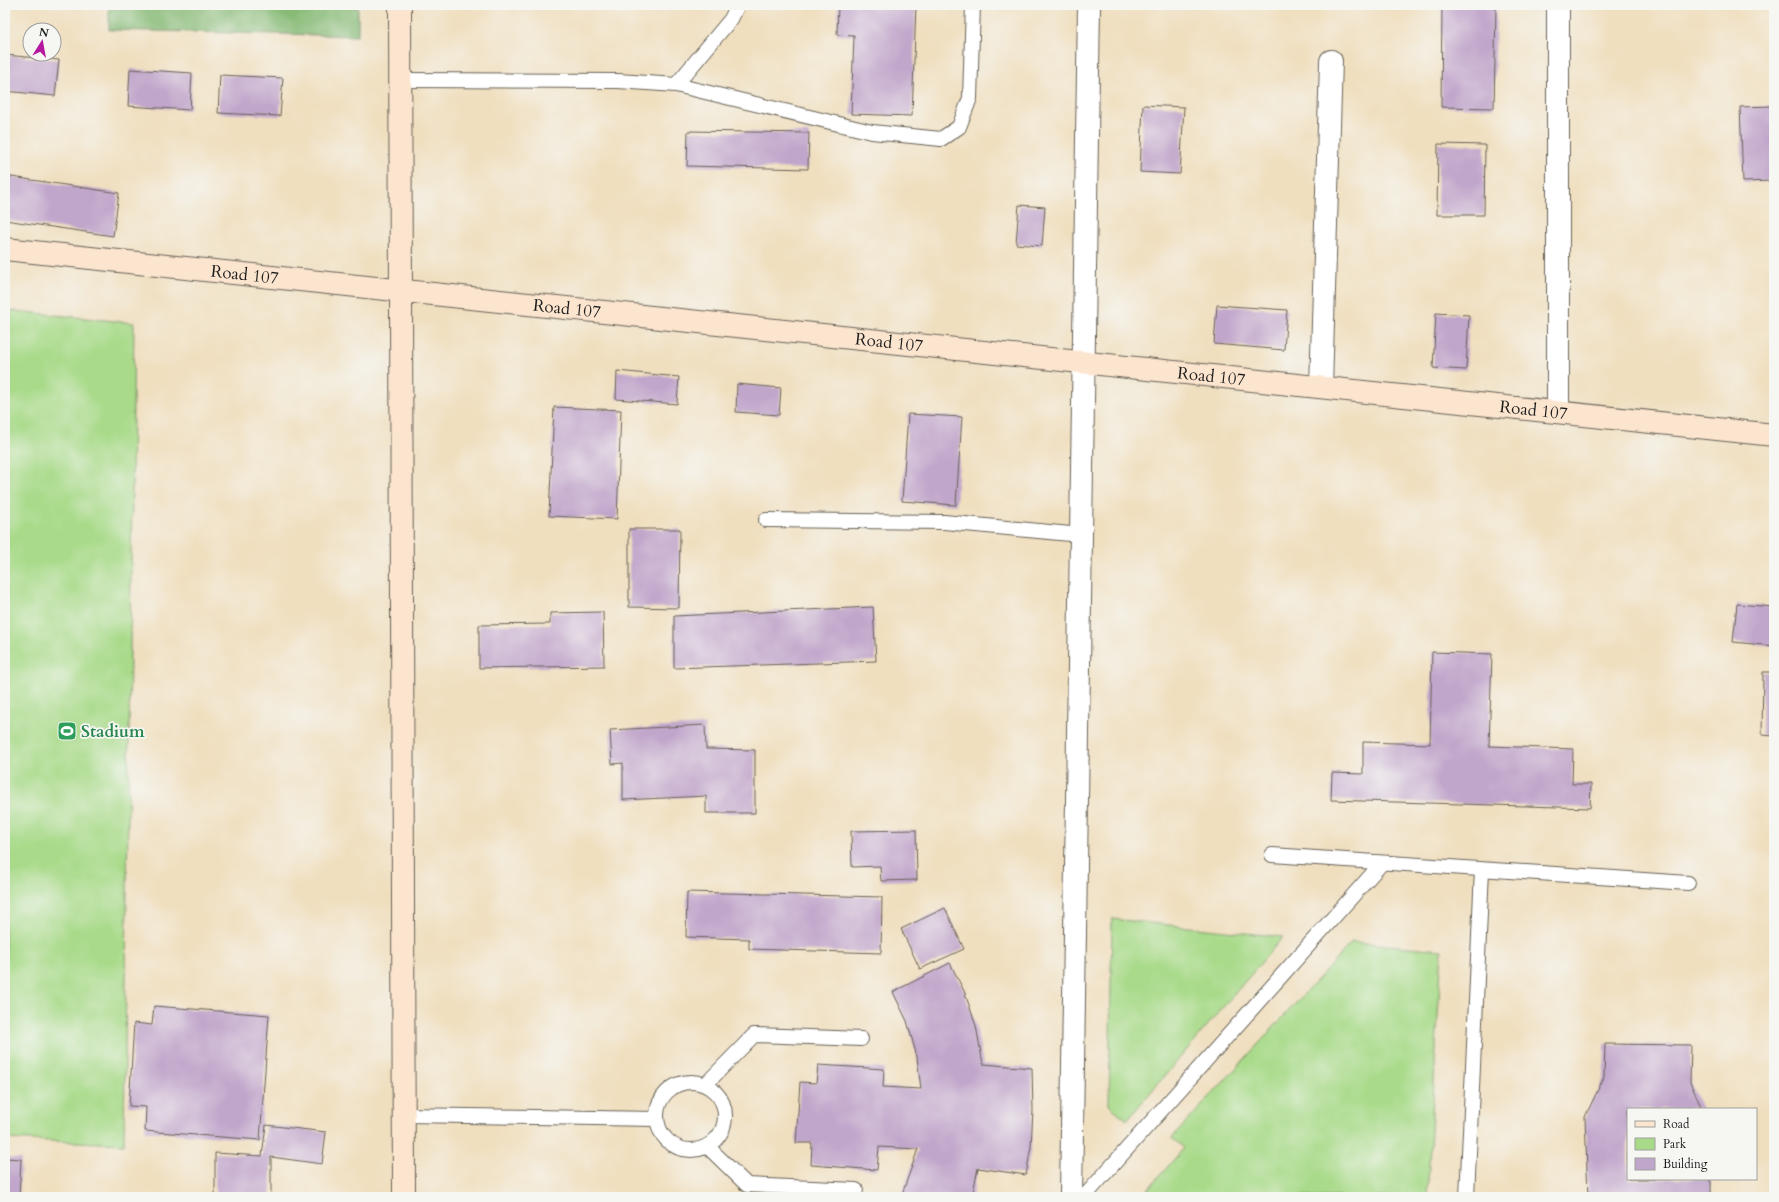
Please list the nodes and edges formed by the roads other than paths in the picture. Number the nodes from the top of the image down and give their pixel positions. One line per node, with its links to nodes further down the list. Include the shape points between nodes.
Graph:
1 (400, 5): 7 (street)
2 (738, 5): 8 (lane, via 731,19)
3 (973, 5): 8 (lane, via 970,98 959,127 941,139 872,132)
4 (1089, 5): 11 (street)
5 (1558, 5): 13 (street)
6 (1331, 61): 12 (street)
7 (400, 80): 8 (lane, via 618,81); 10 (street)
8 (676, 85)
9 (5, 249): 10 (street, Road 107)
10 (401, 291): 11 (street, Road 107); 23 (street)
11 (1084, 362): 12 (street, Road 107); 16 (street)
12 (1321, 387): 13 (street, Road 107)
13 (1558, 412): 14 (street, Road 107)
14 (1774, 435)
15 (766, 520): 16 (lane, via 944,522)
16 (1081, 535): 28 (street)
17 (1272, 855): 18 (lane)
18 (1382, 863): 19 (lane); 29 (lane)
19 (1482, 870): 20 (lane); 30 (lane)
20 (1688, 883)
21 (861, 1038): 22 (lane, via 754,1035)
22 (705, 1085): 24 (lane, via 694,1082 682,1083 672,1088 663,1096 658,1107); 25 (lane, via 715,1091 726,1110 723,1131)
23 (404, 1115): 24 (lane); 27 (street)
24 (657, 1119): 25 (lane, via 659,1130 674,1146 686,1150)
25 (708, 1146): 26 (lane, via 747,1185)
26 (856, 1190)
27 (404, 1197)
28 (1071, 1197)
29 (1084, 1197)
30 (1467, 1197)

